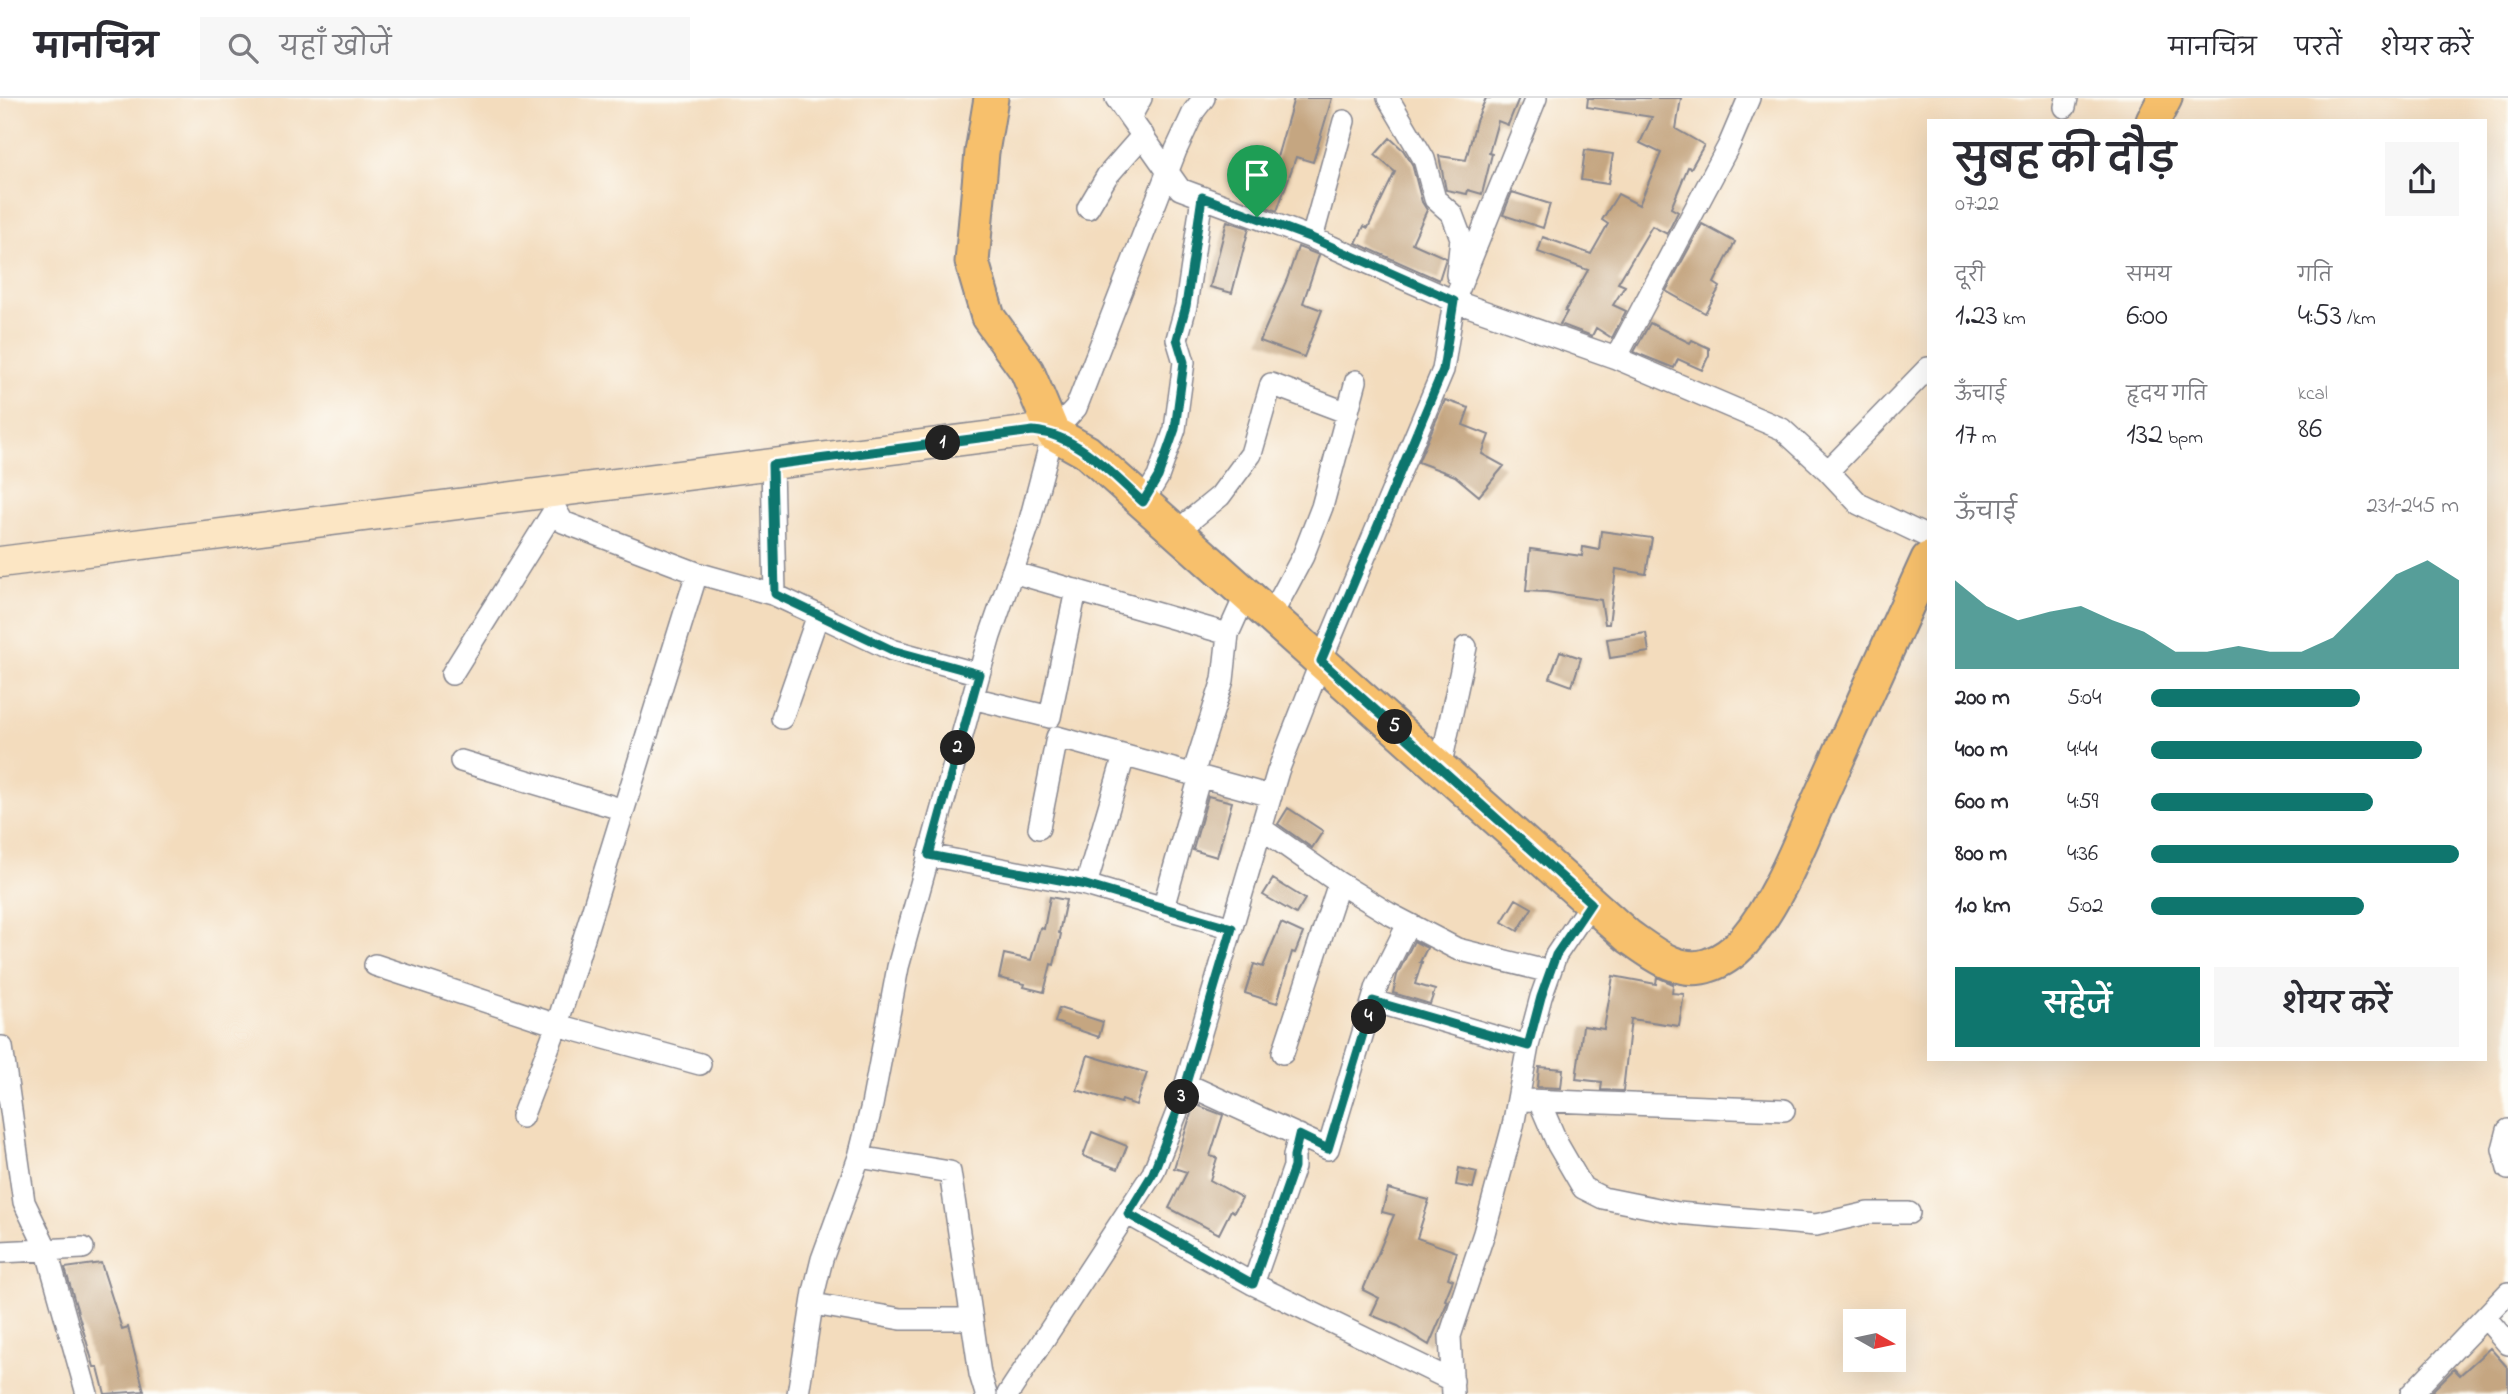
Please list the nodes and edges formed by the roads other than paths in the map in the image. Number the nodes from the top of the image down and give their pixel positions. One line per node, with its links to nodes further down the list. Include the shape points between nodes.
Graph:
1 (991, 98): 21 (main road, via 972,262 988,317 1027,371)
2 (1116, 98): 11 (street)
3 (1141, 98): 11 (street)
4 (1204, 98): 12 (street)
5 (1388, 98): 16 (street, via 1424,159 1435,199 1452,214 1461,238)
6 (1536, 98): 16 (street)
7 (1749, 98): 17 (street, via 1729,145)
8 (2165, 98): 9 (main road)
9 (2154, 119)
10 (1344, 121): 15 (street)
11 (1136, 126): 12 (street); 14 (street)
12 (1168, 170): 13 (street, via 1180,189); 21 (street, via 1076,408)
13 (1202, 197): 15 (street); 25 (street, via 1177,339 1184,362 1175,429 1158,477)
14 (1088, 208)
15 (1312, 238): 16 (street)
16 (1454, 301): 17 (street); 39 (street, via 1443,370)
17 (1616, 358): 23 (street, via 1782,429)
18 (1927, 369): 23 (street)
19 (1356, 381): 20 (street)
20 (1348, 414): 26 (street, via 1271,384 1251,454 1220,496); 36 (street, via 1303,556)
21 (1053, 433): 22 (main road, via 1033,431); 25 (main road, via 1087,452); 30 (street)
22 (772, 465): 24 (main road); 33 (street)
23 (1828, 471): 27 (street, via 1859,504)
24 (551, 501): 29 (main road); 31 (street, via 563,523); 40 (street)
25 (1143, 502): 26 (main road)
26 (1177, 532): 34 (main road)
27 (1927, 537)
28 (1927, 561): 55 (main road, via 1802,838 1767,909 1743,943 1706,967 1682,967 1659,958)
29 (0, 562)
30 (1012, 572): 32 (street); 41 (street)
31 (697, 573): 33 (street); 49 (street)
32 (1076, 590): 37 (street); 42 (street, via 1050,717)
33 (775, 594): 35 (street)
34 (1246, 594): 36 (main road); 37 (street)
35 (818, 615): 41 (street, via 892,650); 43 (street)
36 (1271, 616): 39 (main road)
37 (1228, 634): 47 (street, via 1223,680)
38 (1466, 647): 46 (street)
39 (1321, 661): 46 (main road); 48 (street)
40 (453, 674)
41 (979, 674): 42 (street)
42 (972, 698): 52 (street)
43 (782, 718)
44 (1124, 755): 47 (street); 50 (street, via 1057,737); 54 (street)
45 (461, 761): 49 (street)
46 (1440, 768): 55 (main road)
47 (1196, 775): 48 (street); 56 (street)
48 (1271, 796): 51 (street)
49 (624, 810): 62 (street)
50 (1039, 828)
51 (1261, 828): 53 (street); 58 (street)
52 (929, 855): 54 (street); 74 (street, via 898,967)
53 (1339, 883): 57 (street); 65 (street)
54 (1086, 885): 56 (street)
55 (1591, 903): 60 (street, via 1556,955)
56 (1163, 908): 58 (street)
57 (1408, 924): 60 (street, via 1457,949); 61 (street)
58 (1232, 928): 67 (street)
59 (375, 965): 62 (street)
60 (1550, 972): 63 (street)
61 (1373, 1001): 63 (street); 73 (street, via 1328,1149)
62 (557, 1025): 66 (street); 71 (street)
63 (1528, 1046): 68 (street)
64 (2, 1047): 78 (street, via 24,1202)
65 (1283, 1053)
66 (699, 1063)
67 (1186, 1084): 73 (street); 77 (street, via 1153,1173)
68 (1518, 1100): 69 (street); 87 (street, via 1484,1233 1450,1336)
69 (1539, 1101): 70 (street); 76 (street, via 1583,1188 1603,1198 1678,1213 1816,1225 1868,1213)
70 (1784, 1110)
71 (522, 1117)
72 (2508, 1130): 75 (street, via 2503,1149)
73 (1299, 1135): 81 (street, via 1294,1167)
74 (859, 1157): 83 (street, via 822,1259); 85 (street, via 950,1172)
75 (2508, 1169)
76 (1909, 1213)
77 (1128, 1214): 81 (street); 92 (street)
78 (46, 1248): 79 (street); 80 (street); 89 (street)
79 (83, 1248)
80 (0, 1252)
81 (1253, 1284): 87 (street)
82 (2508, 1293): 84 (street)
83 (813, 1304): 85 (street, via 901,1319); 90 (street)
84 (2485, 1317): 86 (street); 88 (street)
85 (972, 1319): 91 (street)
86 (2508, 1344)
87 (1453, 1387)
88 (2415, 1392)
89 (87, 1394)
90 (798, 1394)
91 (986, 1394)
92 (1008, 1394)

